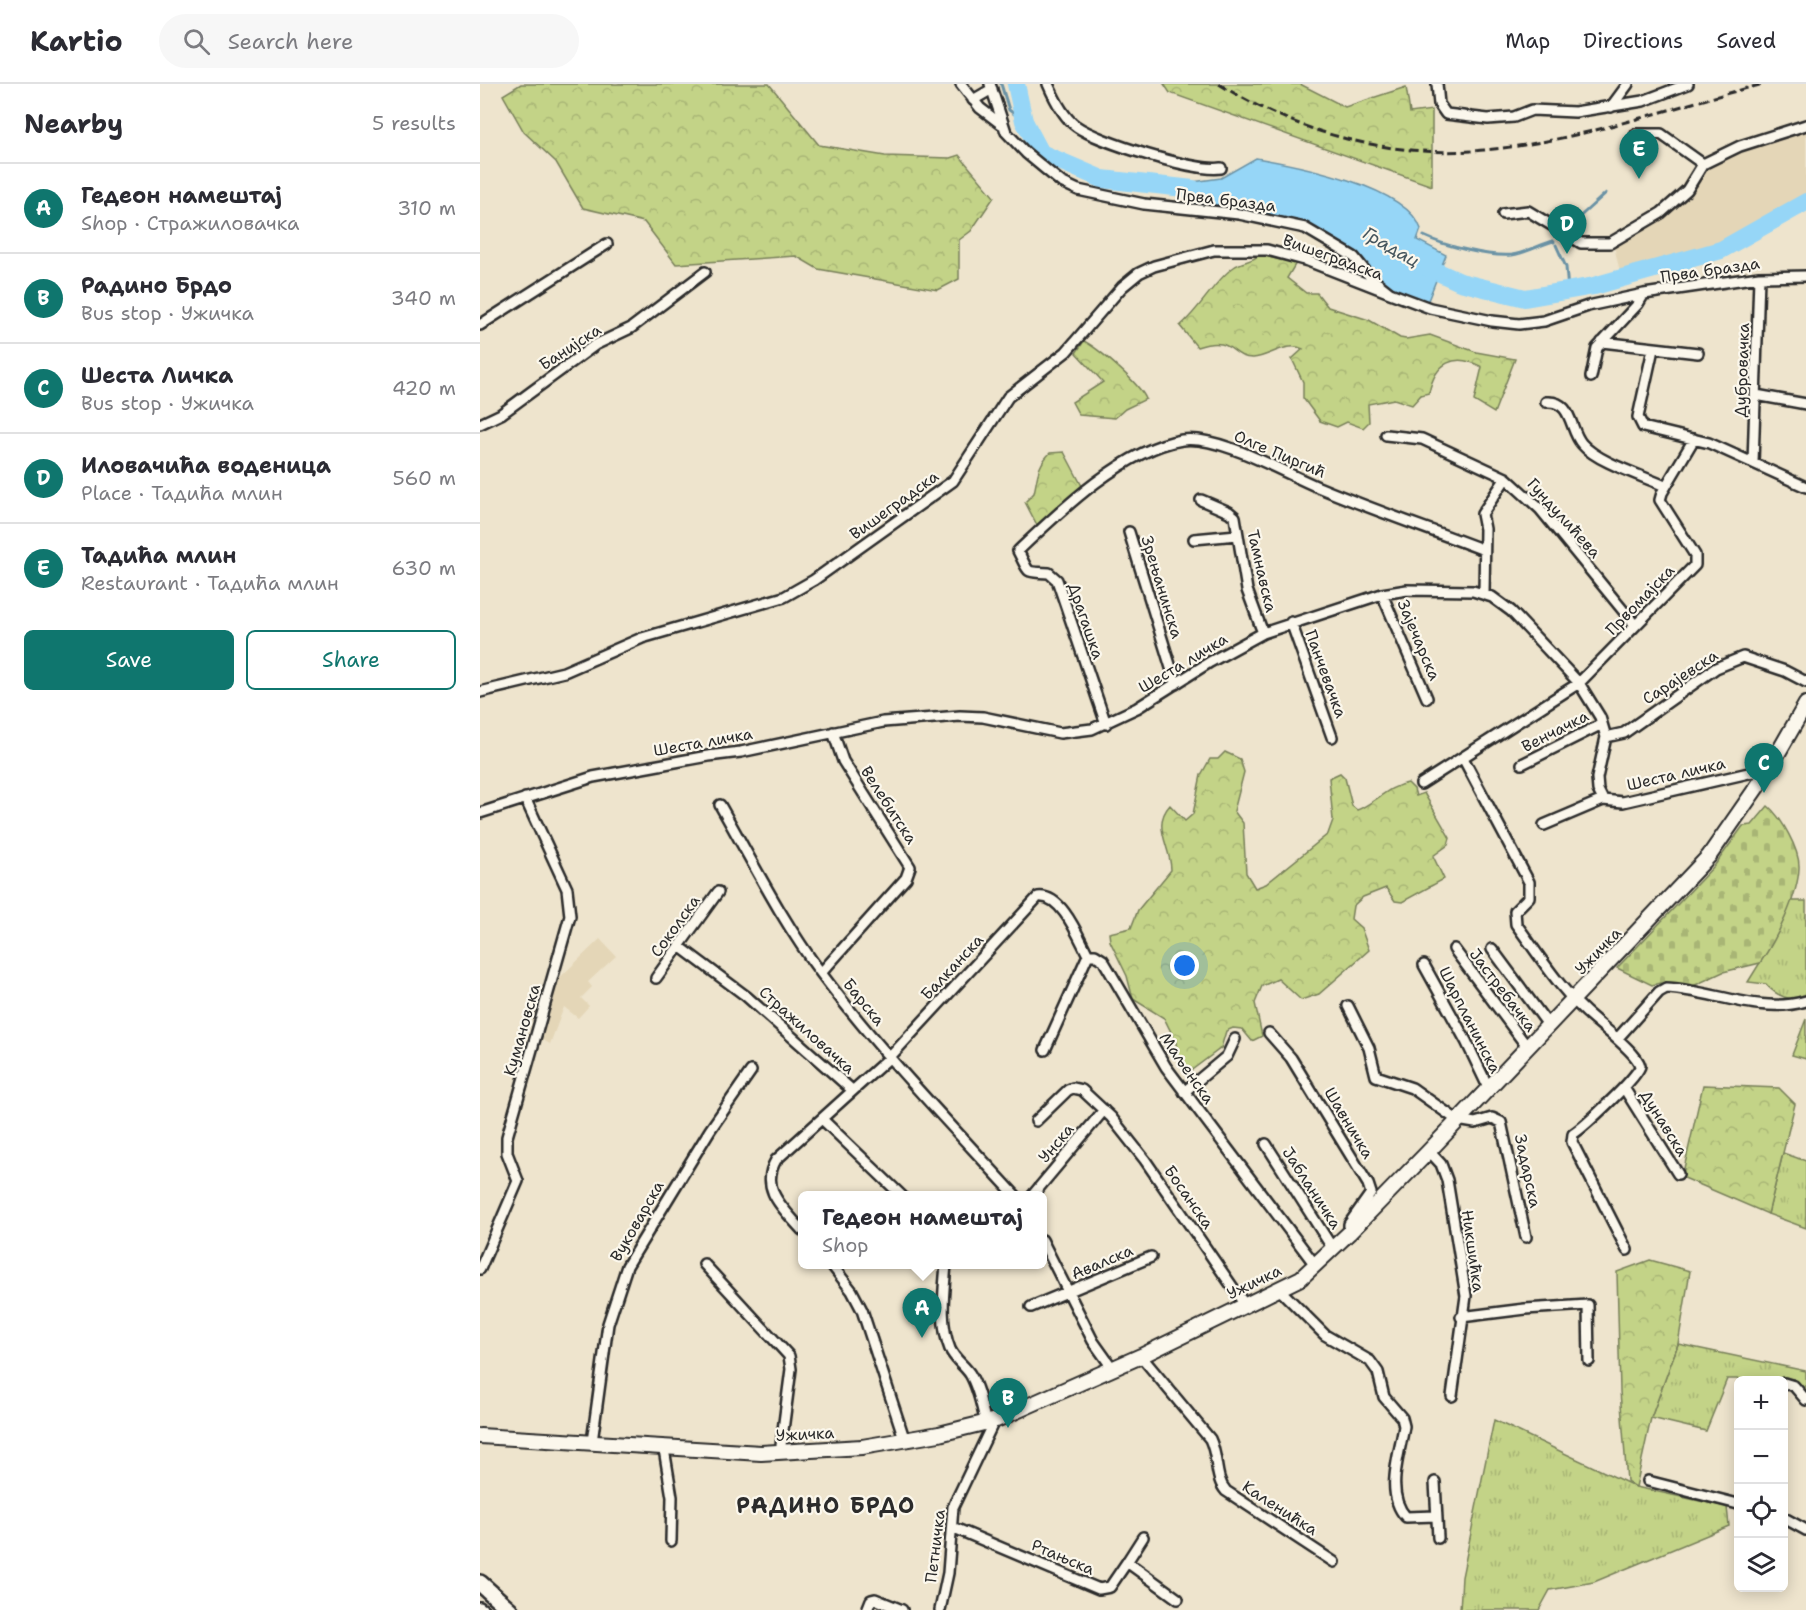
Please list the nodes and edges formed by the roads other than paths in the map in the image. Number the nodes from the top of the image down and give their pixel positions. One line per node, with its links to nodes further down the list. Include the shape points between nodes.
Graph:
1 (961, 84): 7 (street)
2 (1048, 84): 13 (street, via 1055,101 1075,125 1108,142 1175,161)
3 (1437, 84): 8 (street, via 1440,110 1465,118)
4 (1628, 84): 8 (street)
5 (1688, 84): 8 (street, via 1643,101)
6 (991, 86): 7 (street); 9 (street, Прва бразда)
7 (973, 100): 9 (street)
8 (1611, 107)
9 (1001, 124): 19 (street, Прва бразда, via 1026,153 1061,182 1078,190 1305,228 1354,257)
10 (1806, 125): 12 (street, via 1740,146)
11 (1636, 134): 12 (street, via 1661,134)
12 (1703, 164): 14 (street, via 1679,198 1617,240 1596,245 1581,243 1528,211)
13 (1221, 168)
14 (1503, 214)
15 (607, 244): 21 (street)
16 (705, 272): 29 (street, Банијска, via 630,328 595,345 501,414)
17 (1806, 276): 18 (street, Прва бразда)
18 (1759, 277): 20 (street, Прва бразда); 26 (street, Дубровачка)
19 (1390, 294): 20 (street, Прва бразда, via 1430,308 1519,324); 50 (street, Вишеградска, via 1267,249 1214,250 1154,266 1122,287 1066,352 1008,397 953,481 814,580 784,597 642,638 564,672)
20 (1644, 294): 22 (street)
21 (480, 325)
22 (1602, 342): 23 (street); 25 (street, via 1593,356)
23 (1653, 349): 24 (street); 31 (street, via 1639,423 1642,427)
24 (1698, 353)
25 (1591, 376)
26 (1756, 395): 28 (street); 32 (street, Дубровачка)
27 (1546, 402): 34 (street, via 1553,401 1566,410 1580,442 1593,454)
28 (1806, 404)
29 (480, 424)
30 (1386, 435): 33 (street, Гундулићева, via 1422,439)
31 (1694, 439): 32 (street); 34 (street)
32 (1754, 463): 35 (street)
33 (1506, 478): 40 (street, via 1483,510); 45 (street, Гундулићева, via 1539,509)
34 (1665, 486): 45 (street, Првомајска, via 1662,505 1697,559)
35 (1806, 487)
36 (1201, 500): 38 (street, Тамнавска, via 1232,514)
37 (1129, 532): 49 (street, Зрењанинска)
38 (1237, 535): 39 (street); 46 (street, Тамнавска, via 1248,590)
39 (1194, 539)
40 (1484, 550): 41 (street, Олге Пиргић, via 1319,487 1240,452 1191,440 1148,451 1086,489); 42 (street)
41 (1018, 551): 53 (street, Драгашка, via 1032,574 1049,573 1057,580)
42 (1484, 592): 43 (street, Шеста личка, via 1407,590); 48 (street, via 1511,611)
43 (1382, 594): 44 (street, Шеста личка); 51 (street, Зајечарска)
44 (1291, 621): 46 (street, Шеста личка); 56 (street, Панчевачка)
45 (1635, 625): 48 (street, Првомајска)
46 (1263, 633): 49 (street, Шеста личка)
47 (1806, 681): 57 (street, Сарајевска, via 1743,657 1716,668 1624,733)
48 (1579, 683): 54 (street); 58 (street, Првомајска)
49 (1176, 684): 53 (street, Шеста личка)
50 (480, 692)
51 (1427, 698)
52 (1806, 704): 60 (main road, Ужичка)
53 (1106, 723): 55 (street, Шеста личка, via 1060,733 960,716 883,722)
54 (1602, 724): 57 (street); 59 (street, Венчачка)
55 (833, 732): 62 (street, Шеста личка, via 593,777); 74 (street, Велебитска, via 843,761 910,867 906,878)
56 (1332, 736)
57 (1606, 737): 63 (street, via 1597,778)
58 (1463, 758): 61 (street, Првомајска); 77 (street, via 1529,882 1529,897 1515,911 1516,924)
59 (1522, 764)
60 (1766, 774): 63 (street, Шеста личка, via 1753,772 1623,801); 77 (main road, Ужичка, via 1709,856)
61 (1422, 783)
62 (525, 798): 65 (street, Шеста личка); 110 (street, Кумановска, via 567,889 570,916 507,1137 507,1153 518,1181)
63 (1603, 801): 66 (street, Шеста личка)
64 (720, 805): 74 (street, Барска)
65 (480, 813)
66 (1544, 825)
67 (718, 892): 69 (street, Соколска)
68 (1038, 897): 72 (street, Маљенска, via 1058,903); 85 (street, Балканска)
69 (679, 946): 75 (street, Соколска); 89 (street, Стражиловачка, via 746,996)
70 (1454, 949): 83 (street, Јастребачка)
71 (1492, 949): 79 (street)
72 (1088, 955): 84 (street); 90 (street, Маљенска, via 1103,960)
73 (1424, 964): 88 (street, Шарпланинска)
74 (821, 973): 85 (street, Барска)
75 (656, 978)
76 (1806, 1001): 82 (street, via 1764,1004 1662,989)
77 (1573, 1002): 79 (main road, Ужичка); 82 (street)
78 (1348, 1006): 93 (street, via 1370,1048 1376,1076 1412,1088)
79 (1549, 1026): 83 (main road, Ужичка)
80 (1269, 1033): 102 (street, Шавничка, via 1291,1058 1370,1189 1369,1197 1349,1224)
81 (1235, 1039): 90 (street, via 1227,1056)
82 (1617, 1039): 87 (street, via 1640,1067)
83 (1528, 1048): 88 (main road, Ужичка)
84 (1045, 1050)
85 (889, 1058): 89 (street, Балканска); 99 (street, Барска)
86 (751, 1071): 127 (street, Вуковарска, via 627,1266 608,1324)
87 (1624, 1088): 97 (street, Дунавска); 106 (street, via 1573,1134 1572,1142)
88 (1489, 1089): 93 (main road, Ужичка)
89 (852, 1090): 92 (street, Стражиловачка)
90 (1184, 1092): 109 (street, Маљенска)
91 (1104, 1110): 94 (street, Босанска, via 1082,1090 1073,1088); 100 (street, Унска); 115 (street, Босанска, via 1145,1160)
92 (823, 1120): 98 (street); 101 (street, Стражиловачка, via 776,1160 770,1170 769,1183 775,1198)
93 (1457, 1120): 96 (main road, Ужичка); 103 (street, Задарска, via 1475,1122 1492,1118 1501,1122)
94 (1036, 1121)
95 (1266, 1144): 104 (street, Јабланичка)
96 (1429, 1151): 102 (main road, Ужичка); 117 (street, Никшићка, via 1441,1164 1451,1202 1466,1296)
97 (1678, 1174)
98 (897, 1191)
99 (1011, 1191)
100 (1036, 1191)
101 (798, 1225)
102 (1349, 1233): 104 (main road, Ужичка)
103 (1526, 1237)
104 (1334, 1248): 109 (main road, Ужичка)
105 (1047, 1250): 114 (street)
106 (1627, 1250)
107 (1151, 1257): 114 (street, Авалска)
108 (704, 1264): 129 (street, via 789,1356 791,1369)
109 (1316, 1266): 113 (main road, Ужичка)
110 (480, 1269)
111 (835, 1269): 126 (street, via 862,1310)
112 (946, 1269): 124 (street, via 946,1338 956,1359 975,1382)
113 (1279, 1289): 115 (main road, Ужичка); 133 (street, via 1325,1335 1374,1366 1384,1397 1404,1426 1396,1472 1396,1501 1406,1517)
114 (1069, 1293): 116 (street, Авалска); 120 (street, via 1093,1341)
115 (1245, 1305): 118 (main road, Ужичка)
116 (1031, 1307)
117 (1461, 1317): 119 (street, via 1588,1305); 122 (street, Никшићка)
118 (1141, 1356): 120 (main road, Ужичка); 141 (street, Каленићка, via 1210,1439 1217,1454 1220,1484 1226,1491)
119 (1589, 1361)
120 (1113, 1369): 124 (main road, Ужичка)
121 (1788, 1384): 123 (street)
122 (1452, 1396)
123 (1806, 1400)
124 (990, 1422): 126 (main road, Ужичка); 135 (street, Петничка, via 953,1508)
125 (480, 1436): 127 (main road, Ужичка)
126 (905, 1441): 129 (main road, Ужичка)
127 (592, 1442): 128 (main road, Ужичка)
128 (664, 1449): 129 (main road, Ужичка); 139 (street, via 672,1497)
129 (780, 1453)
130 (1648, 1481): 132 (street)
131 (1435, 1482): 133 (street)
132 (1734, 1503)
133 (1436, 1516): 138 (street)
134 (1788, 1520): 136 (street)
135 (952, 1527): 140 (street, Ртањска, via 1099,1589 1110,1587); 149 (street, Петничка)
136 (1806, 1530)
137 (1143, 1537): 140 (street, Ртањска)
138 (1438, 1538)
139 (671, 1541)
140 (1127, 1562): 143 (street)
141 (1334, 1562)
142 (480, 1583): 146 (main road)
143 (1178, 1599)
144 (480, 1607): 145 (street)
145 (484, 1610)
146 (510, 1610)
147 (867, 1610): 148 (street, via 875,1599)
148 (902, 1610)
149 (940, 1610)

